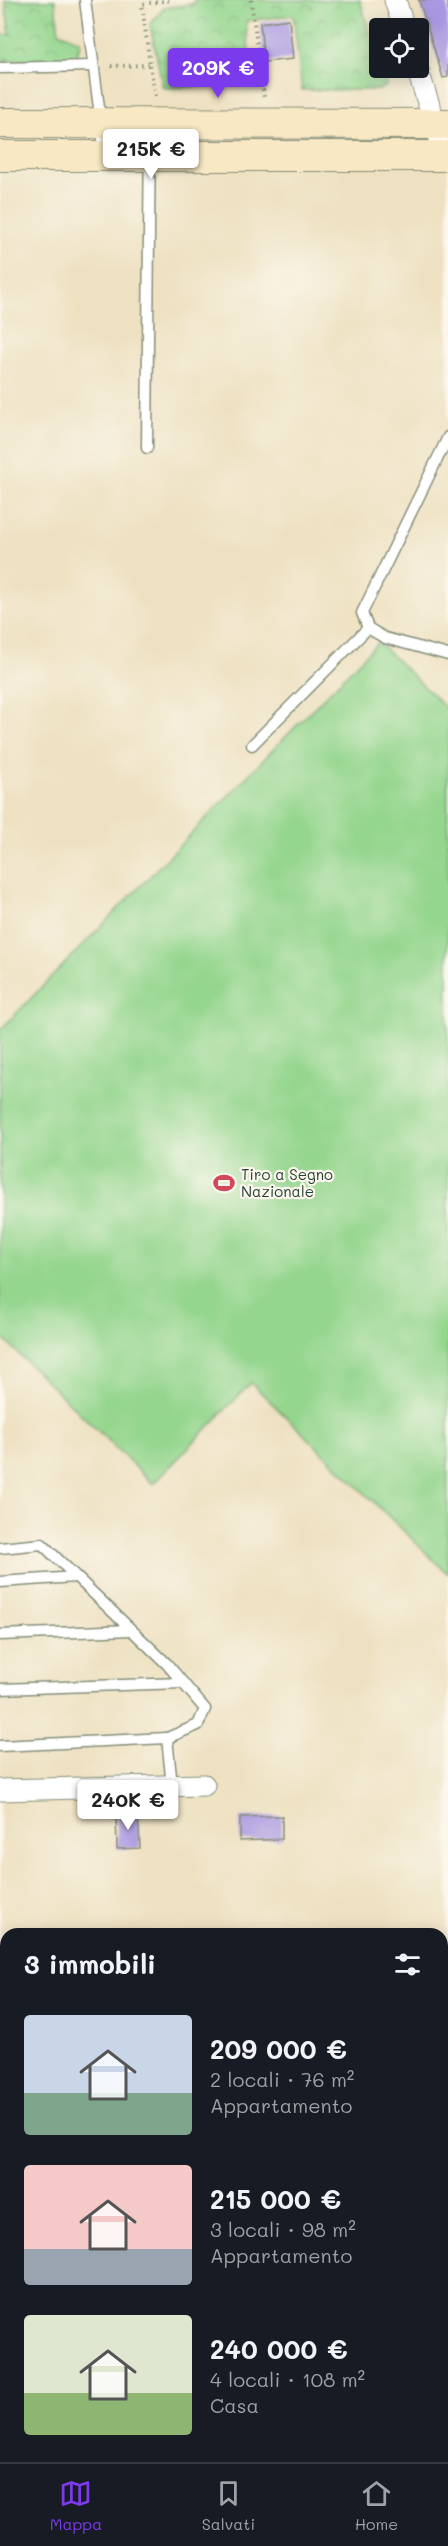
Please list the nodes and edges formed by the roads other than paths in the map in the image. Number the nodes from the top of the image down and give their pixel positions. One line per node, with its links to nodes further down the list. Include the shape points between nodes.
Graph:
1 (85, 0): 4 (lane)
2 (395, 0): 3 (street)
3 (401, 18)
4 (93, 66): 5 (lane); 9 (lane)
5 (0, 68)
6 (421, 78): 10 (street)
7 (152, 109): 9 (main road); 10 (main road); 13 (lane)
8 (0, 123): 9 (main road)
9 (101, 123): 12 (lane)
10 (442, 124): 14 (street)
11 (0, 156): 12 (main road)
12 (105, 156): 13 (main road)
13 (150, 156): 14 (main road); 16 (lane)
14 (447, 156)
15 (448, 437): 17 (lane, via 362,613)
16 (147, 448)
17 (368, 628): 18 (lane, via 385,638); 19 (lane)
18 (448, 655)
19 (252, 745)
20 (0, 1548): 21 (lane, via 42,1544)
21 (76, 1577): 22 (lane); 23 (lane)
22 (0, 1582)
23 (131, 1630): 24 (lane); 25 (lane)
24 (0, 1635)
25 (183, 1683): 26 (lane); 27 (lane, via 205,1709 198,1725)
26 (0, 1689)
27 (167, 1738): 28 (lane); 30 (lane)
28 (0, 1746)
29 (204, 1785): 30 (street)
30 (172, 1786): 31 (street)
31 (0, 1790)

